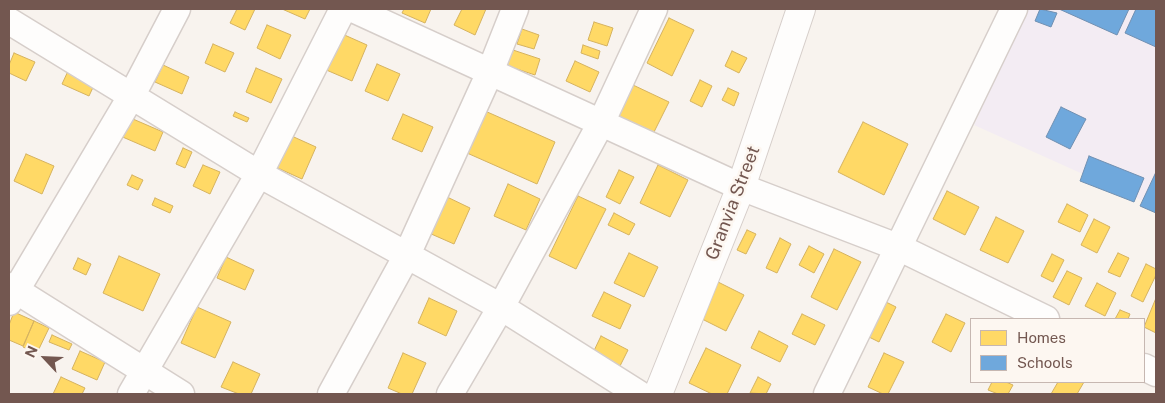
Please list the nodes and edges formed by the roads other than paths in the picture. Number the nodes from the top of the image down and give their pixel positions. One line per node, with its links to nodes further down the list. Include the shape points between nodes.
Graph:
1 (177, 9): 10 (street)
2 (343, 9): 12 (street)
3 (353, 9): 9 (street)
4 (515, 9): 9 (street)
5 (654, 9): 11 (street)
6 (801, 9): 13 (street, Granvia Street)
7 (1014, 9): 14 (street)
8 (9, 20): 10 (street)
9 (490, 72): 11 (street); 15 (street)
10 (132, 95): 12 (street); 16 (street)
11 (601, 124): 13 (street); 17 (street)
12 (259, 174): 15 (street); 20 (street)
13 (741, 187): 14 (street); 27 (street, Granvia Street)
14 (900, 248): 18 (street); 28 (street)
15 (406, 256): 17 (street); 24 (street)
16 (11, 293): 20 (street)
17 (501, 307): 25 (street); 26 (street)
18 (1044, 318)
19 (1145, 368): 21 (street)
20 (145, 370): 22 (street); 23 (street)
21 (1156, 374)
22 (131, 394)
23 (181, 394)
24 (331, 394)
25 (450, 394)
26 (639, 394)
27 (658, 394)
28 (827, 394)

